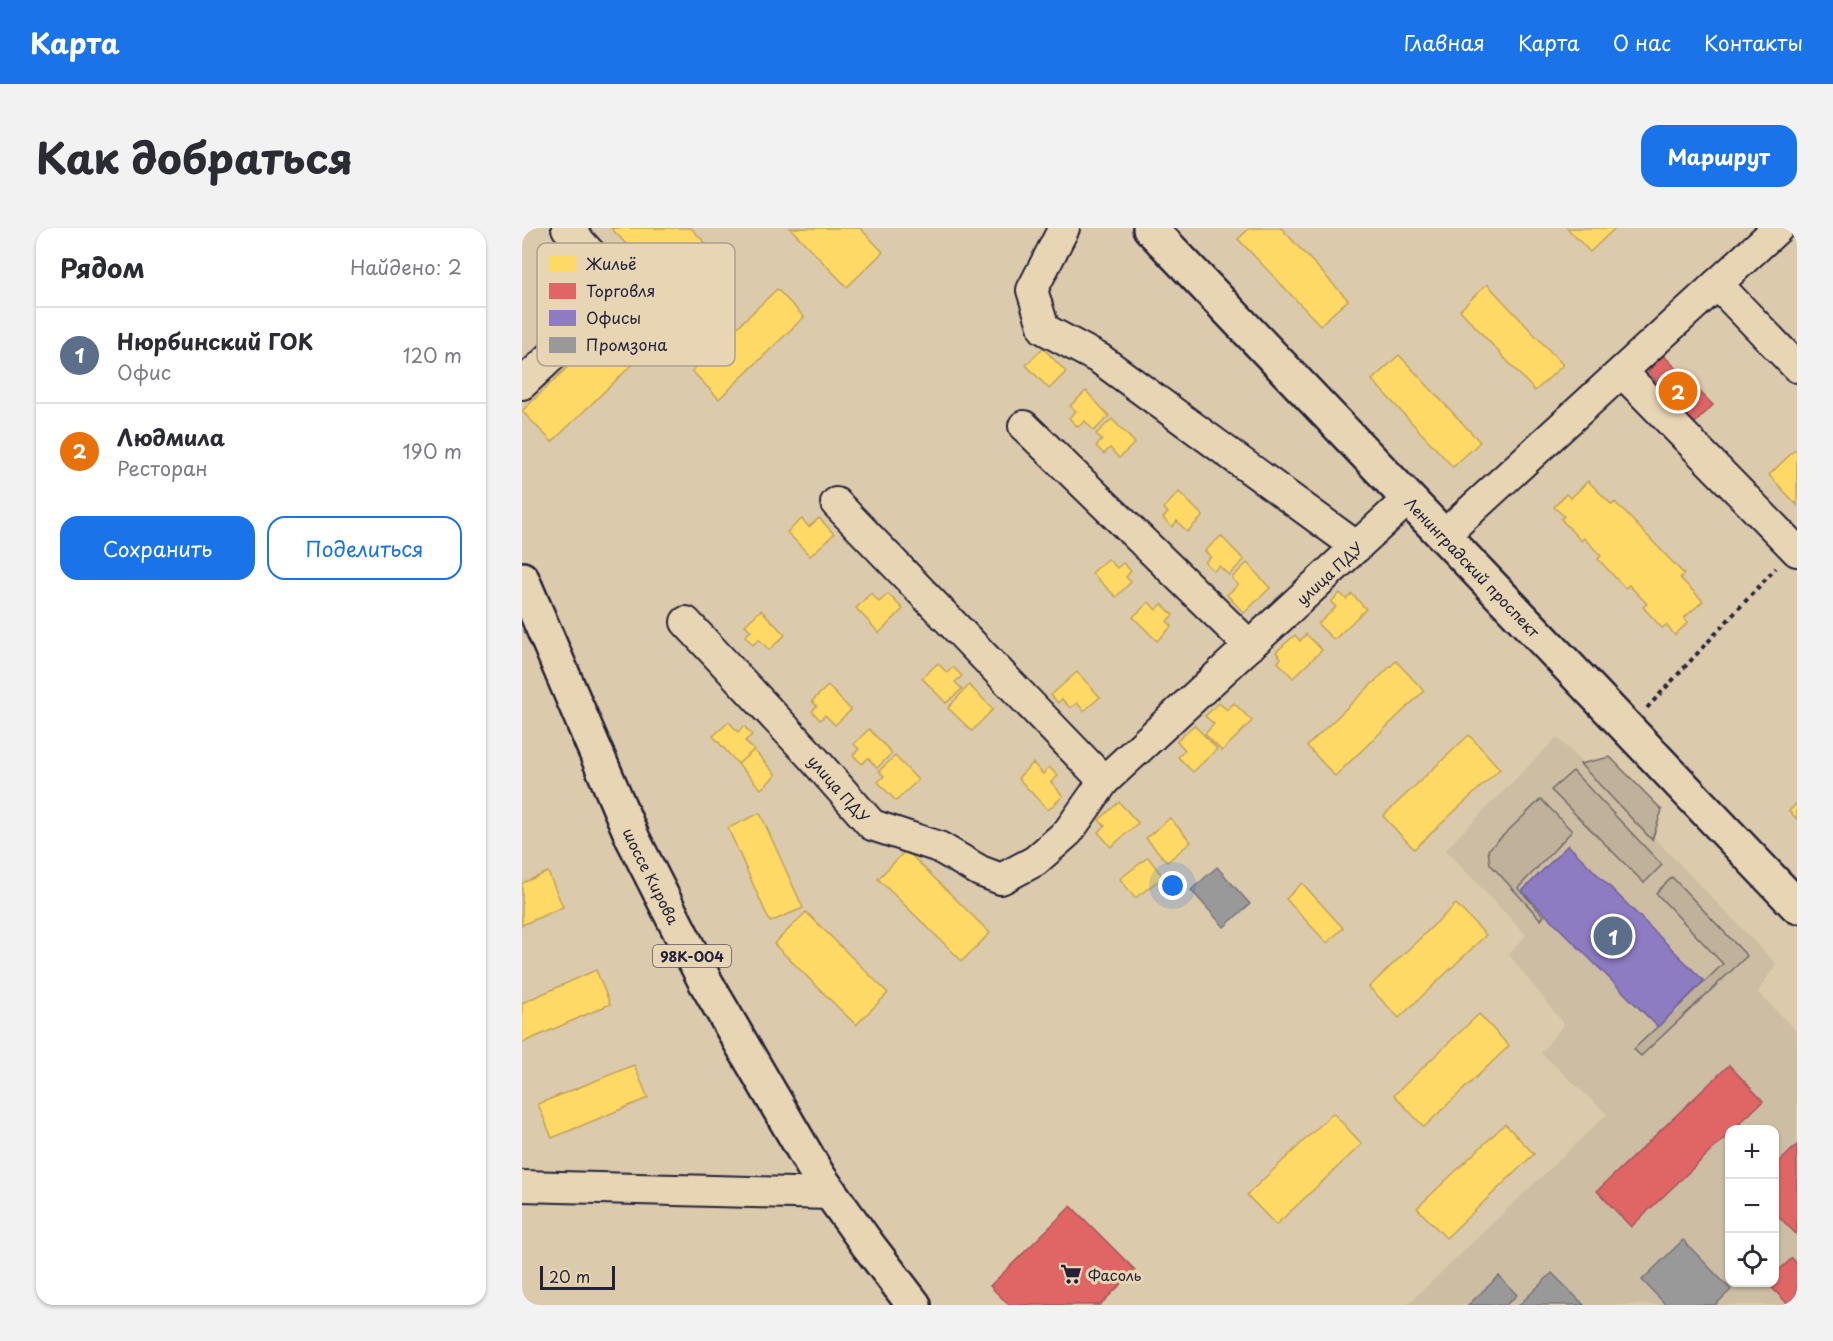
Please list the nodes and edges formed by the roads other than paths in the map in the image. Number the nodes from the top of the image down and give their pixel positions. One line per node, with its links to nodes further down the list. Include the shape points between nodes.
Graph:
1 (567, 228): 5 (street)
2 (1064, 228): 15 (street, via 1032,290 1044,330 1100,359)
3 (1150, 228): 12 (main road, Ленинградский проспект)
4 (1778, 228): 6 (street)
5 (581, 243)
6 (1717, 284): 8 (street); 9 (street)
7 (541, 366): 10 (street)
8 (1797, 367)
9 (1622, 372): 14 (street); 16 (street)
10 (522, 384)
11 (1024, 426): 19 (street)
12 (1408, 499): 14 (main road, Ленинградский проспект); 15 (street, улица ПДУ)
13 (836, 503): 20 (street)
14 (1443, 536): 21 (main road, Ленинградский проспект)
15 (1357, 547): 19 (street, улица ПДУ)
16 (1790, 556)
17 (522, 579): 23 (main road, шоссе Кирова / 98К-004, via 633,839 705,981)
18 (686, 622): 20 (street, улица ПДУ, via 872,825 939,847 1001,879 1035,861 1068,831)
19 (1250, 646): 20 (street, улица ПДУ)
20 (1104, 781)
21 (1797, 906)
22 (522, 1186): 23 (street)
23 (831, 1194): 24 (main road, шоссе Кирова / 98К-004)
24 (914, 1305)

